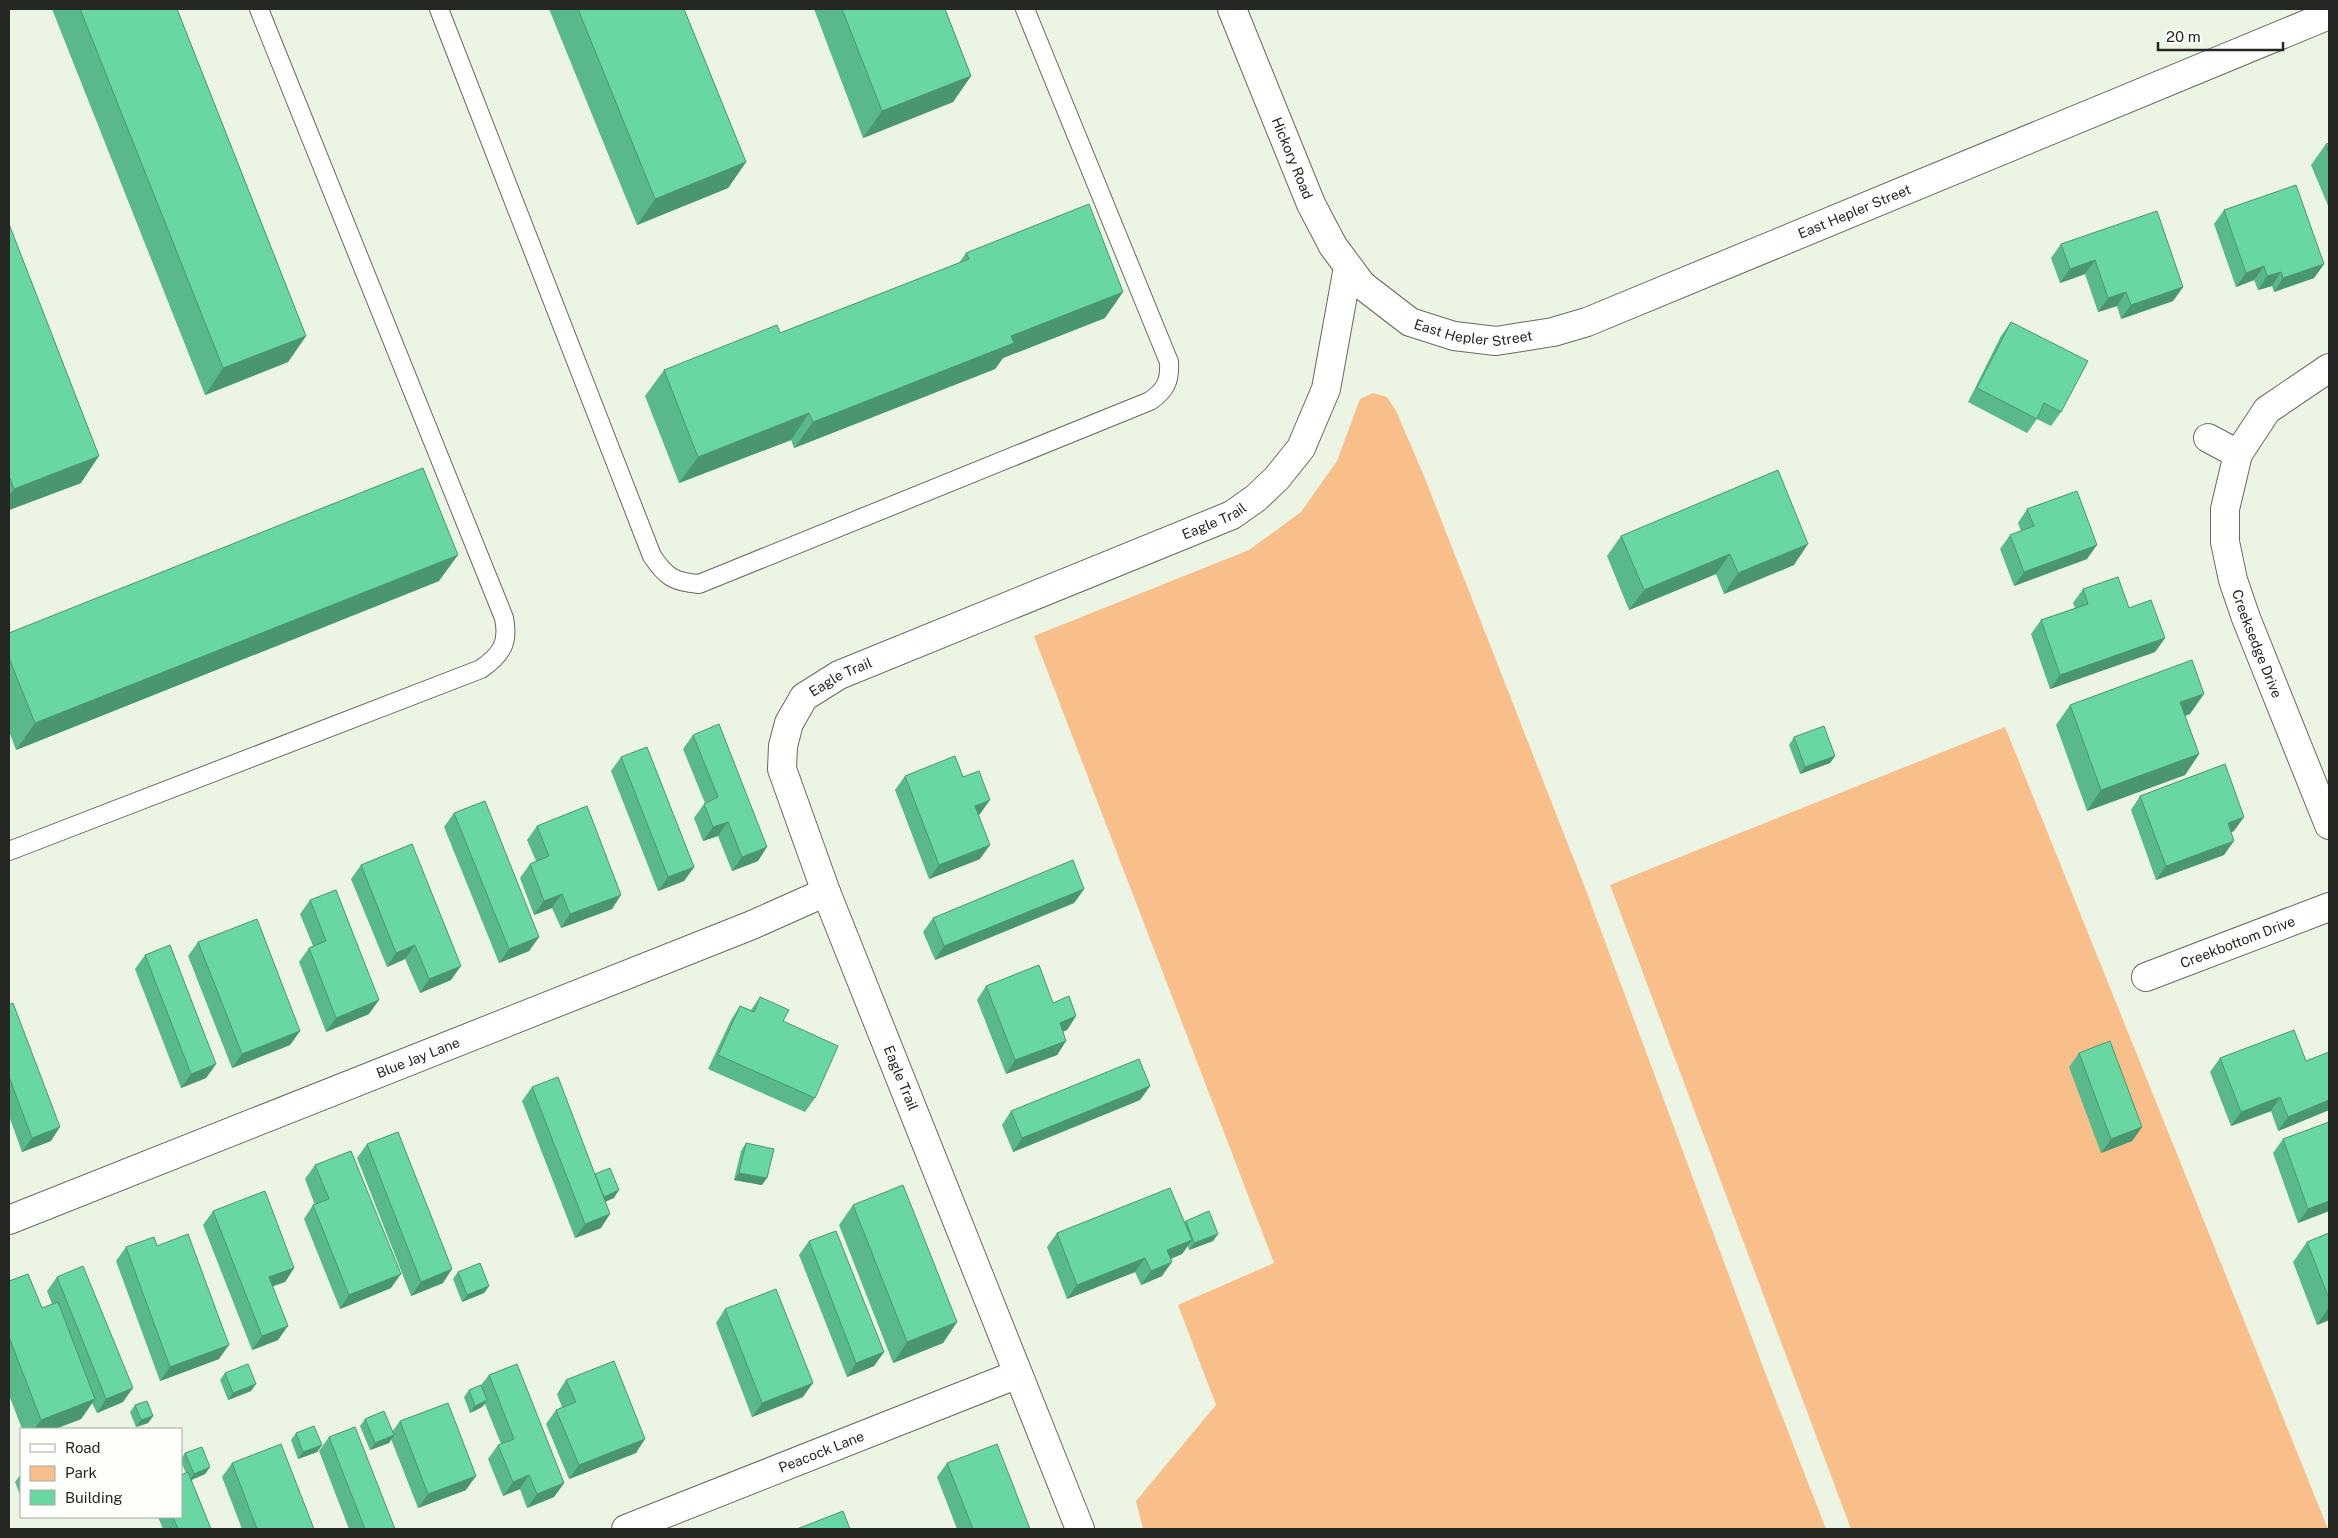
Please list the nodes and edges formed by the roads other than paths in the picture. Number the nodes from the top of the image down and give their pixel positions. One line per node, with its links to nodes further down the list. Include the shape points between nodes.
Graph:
1 (259, 9): 12 (lane, via 504,618 504,644 496,658 481,669)
2 (439, 9): 3 (lane, via 652,556 664,573 682,583 699,584 1150,401 1162,392 1170,378 1169,362)
3 (1024, 9)
4 (1232, 9): 6 (street, Hickory Road, via 1311,204)
5 (2329, 15): 7 (street, East Hepler Street, via 1605,314 1553,332 1496,341 1454,336 1410,322)
6 (1348, 267): 7 (street, Hickory Road); 13 (street, Eagle Trail, via 1326,389 1301,448 1256,498 1232,515 840,675 804,697 789,723 782,769)
7 (1374, 296)
8 (2329, 368): 10 (street, via 2267,410)
9 (2208, 438): 10 (street)
10 (2238, 454): 11 (street, Creeksedge Drive, via 2225,509 2225,542 2234,580 2246,618)
11 (2329, 825)
12 (9, 851)
13 (826, 892): 16 (street, Blue Jay Lane); 17 (street, Eagle Trail)
14 (2329, 907): 15 (street, Creekbottom Drive)
15 (2146, 977)
16 (9, 1220)
17 (1018, 1374): 18 (street, Peacock Lane); 19 (street, Eagle Trail)
18 (626, 1529)
19 (1080, 1529)

